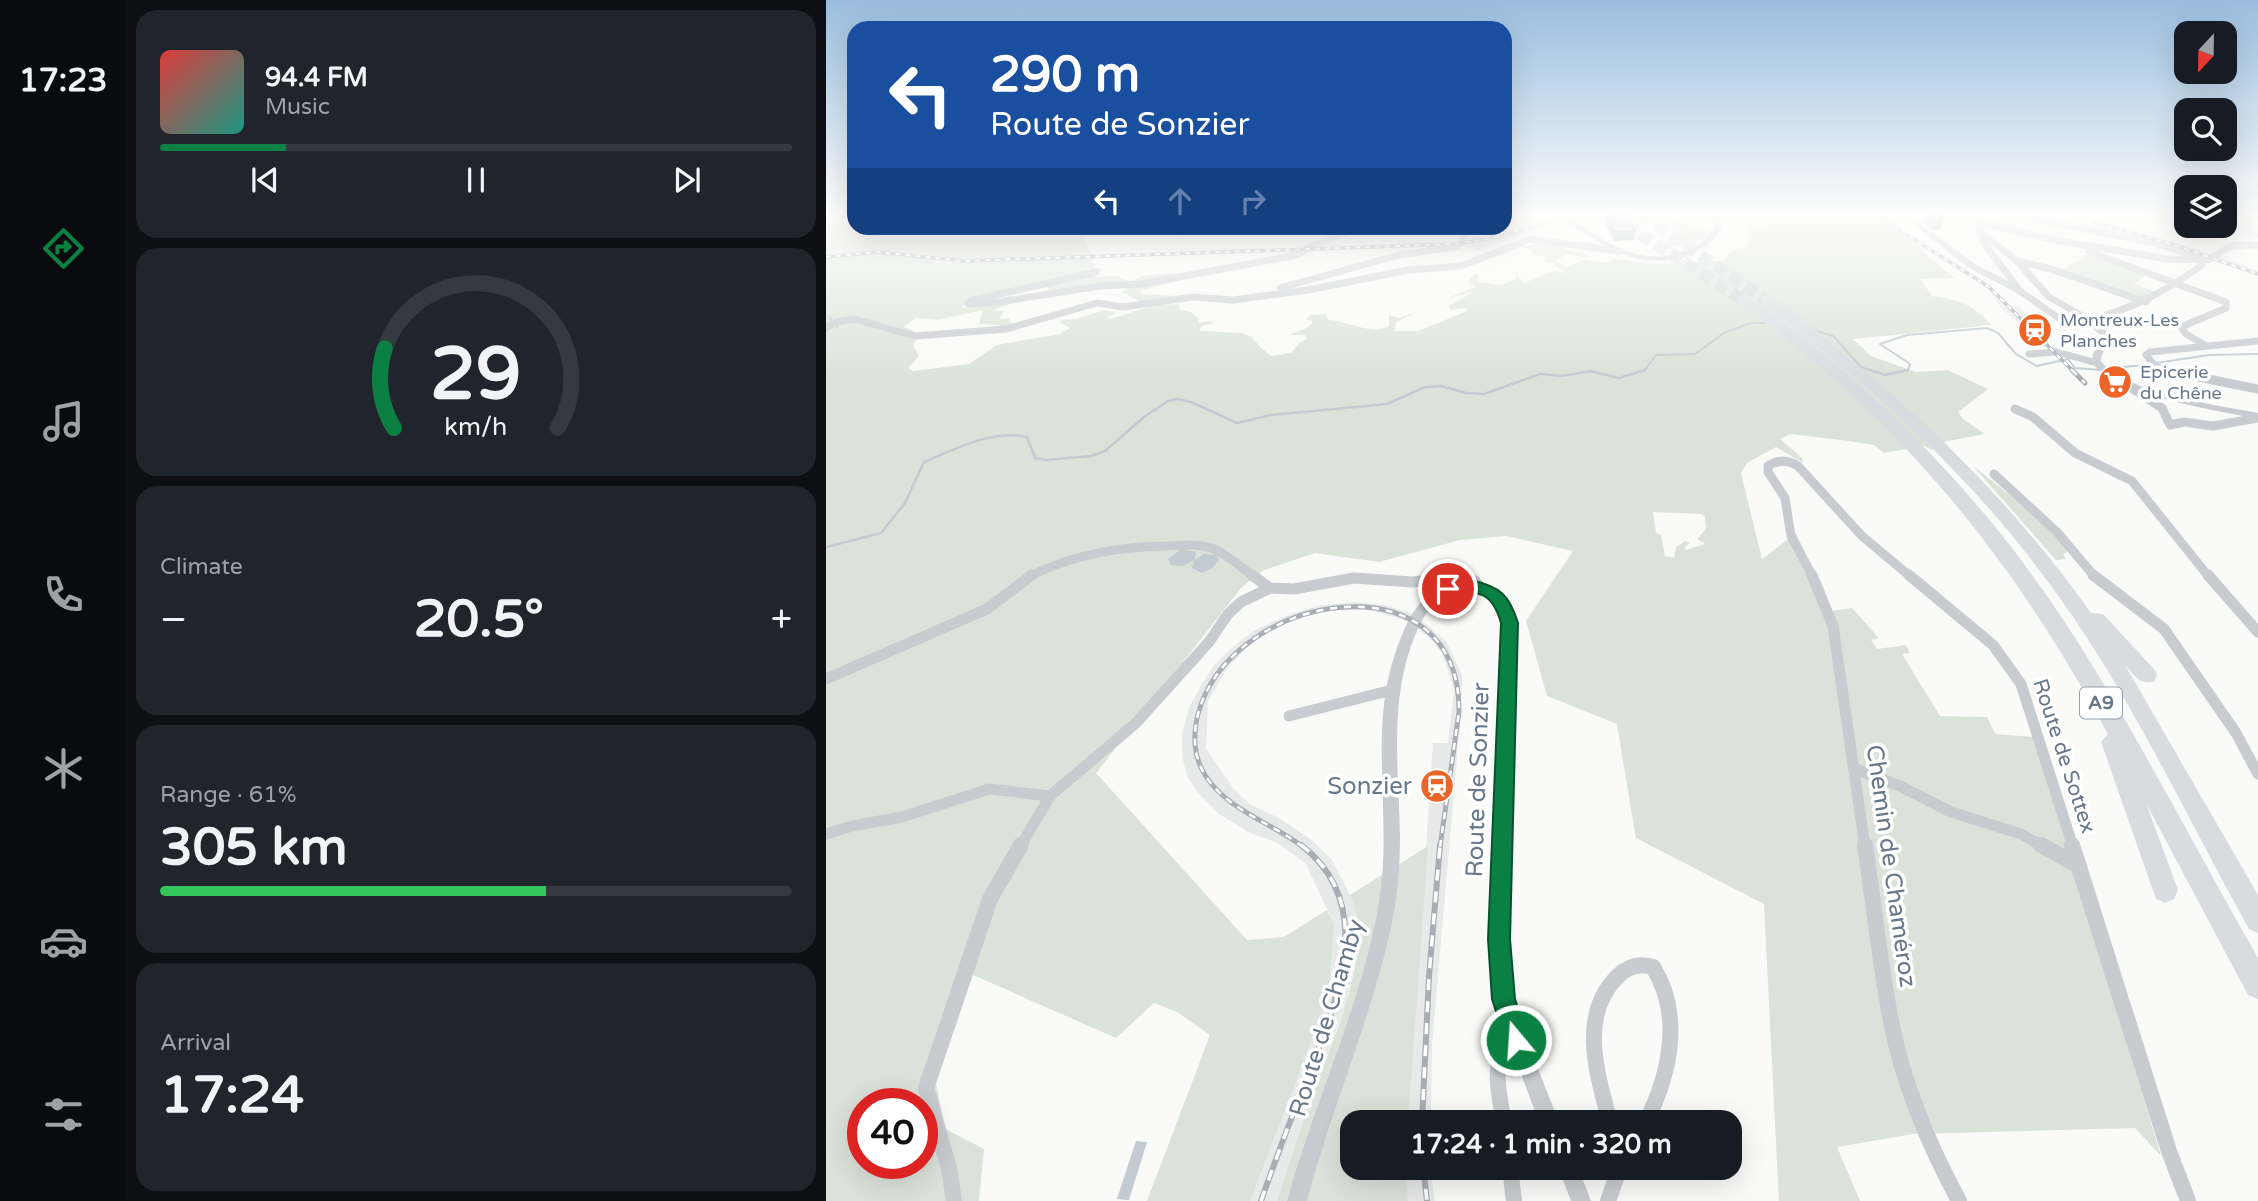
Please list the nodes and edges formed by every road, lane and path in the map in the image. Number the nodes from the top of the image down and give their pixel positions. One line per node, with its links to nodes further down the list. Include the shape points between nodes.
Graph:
1 (1211, 271): 10 (street, via 968,304)
2 (1344, 271): 13 (street)
3 (1403, 271): 13 (street)
4 (1982, 271): 12 (street)
5 (2007, 271): 12 (street)
6 (2026, 271): 17 (street, via 2049,297)
7 (2057, 271): 16 (street)
8 (2145, 271): 11 (street)
9 (2193, 271): 11 (street)
10 (1096, 272)
11 (2176, 282): 16 (street); 20 (street, via 2227,304 2181,327)
12 (2020, 291): 17 (street, via 2066,322)
13 (1262, 295): 18 (street, via 1224,301 1184,297 1124,307 1097,303 1011,329 927,336 854,319)
14 (1742, 299): 39 (highway, A9, via 1828,364 1911,442 2004,552)
15 (1765, 299): 32 (highway, A9, via 1853,366 1952,457)
16 (2146, 302): 17 (street)
17 (2087, 320): 22 (street, via 2106,336)
18 (826, 328)
19 (2258, 341): 20 (street)
20 (2206, 345): 25 (street, via 2146,355 2170,372)
21 (2029, 354): 22 (street, via 2057,352)
22 (2097, 363): 23 (street)
23 (2105, 373): 24 (street)
24 (2124, 383): 26 (street); 28 (street)
25 (2258, 389)
26 (2162, 408): 29 (street); 29 (street, via 2170,425)
27 (2015, 409): 35 (street, via 2041,423 2075,453 2132,481)
28 (2258, 417): 29 (street, via 2213,426)
29 (2184, 422)
30 (1994, 474): 42 (street, via 2057,532 2090,573 2164,629 2236,733)
31 (1791, 536): 41 (street, Chemin de Chaméroz, via 1830,614); 45 (street, Route de Sottex, via 1785,498 1768,471 1770,464 1778,461 1798,466 1862,536 1999,652 2027,697)
32 (2032, 547): 36 (highway); 47 (highway, A9, via 2117,669)
33 (1480, 587): 34 (street, via 1475,581 1456,577 1412,582 1343,578 1294,589); 38 (street, via 1448,589 1428,601 1412,631); 49 (street, Route de Sonzier, via 1499,597 1510,623 1499,939 1504,999)
34 (1270, 588): 37 (street, via 1216,550 1199,545 1138,546 1087,554 1037,572 975,615); 43 (street, via 1228,614 1209,642 1136,723)
35 (2258, 632)
36 (2147, 675)
37 (826, 680)
38 (1394, 685): 40 (street); 58 (street, Route de Chamby, via 1392,858 1382,930)
39 (2091, 685): 46 (highway); 48 (highway, A9)
40 (1289, 716)
41 (1853, 768): 45 (street, via 1951,812 2021,834); 62 (street, Chemin de Chaméroz, via 1892,1027 1918,1111)
42 (2258, 774)
43 (1050, 796): 44 (street, via 989,789 902,817); 57 (street, via 990,899 926,1088)
44 (826, 834)
45 (2079, 866): 63 (street, Route de Sottex)
46 (2165, 890)
47 (2258, 919)
48 (2258, 985)
49 (1516, 1040): 50 (street, via 1498,1057); 51 (street, Route de Sonzier)
50 (1502, 1110)
51 (1544, 1110)
52 (1607, 1110): 53 (street, via 1593,1043 1596,1012 1604,989 1640,964 1653,967 1663,984 1671,1030 1662,1089)
53 (1652, 1110)
54 (1512, 1180): 59 (street)
55 (1573, 1180): 60 (street)
56 (1615, 1180): 61 (street)
57 (954, 1201)
58 (1297, 1201)
59 (1514, 1201)
60 (1581, 1201)
61 (1608, 1201)
62 (1959, 1201)
63 (2188, 1201)

